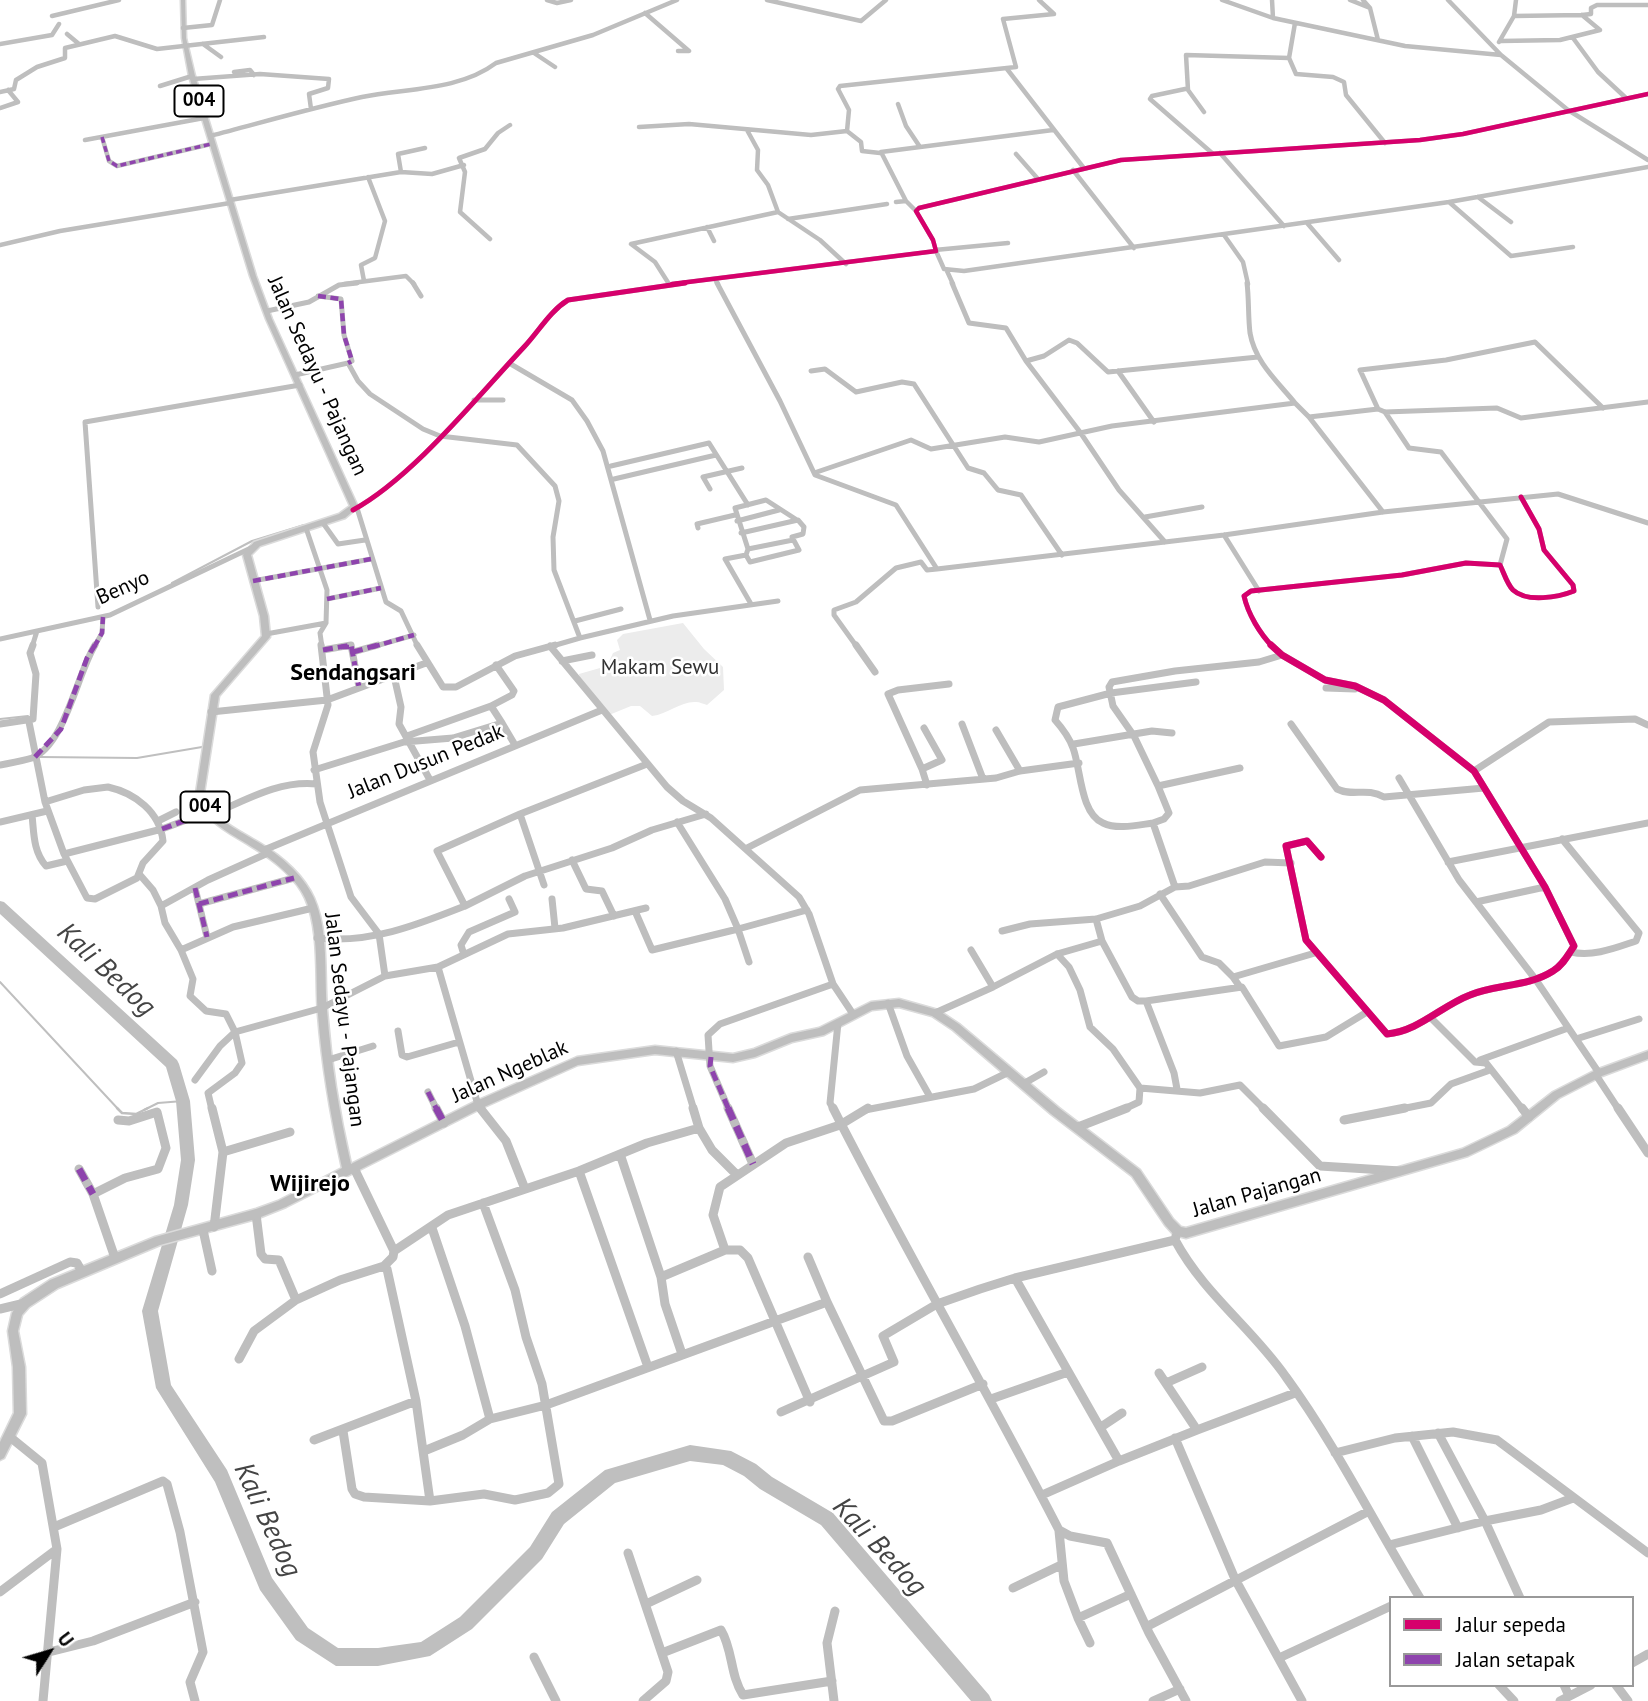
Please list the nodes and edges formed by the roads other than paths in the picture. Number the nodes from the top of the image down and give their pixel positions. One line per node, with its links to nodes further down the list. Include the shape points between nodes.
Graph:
1 (120, 0): 21 (street)
2 (183, 0): 25 (main road, Jalan Sedayu - Pajangan / 004)
3 (220, 0): 25 (street, via 212,25)
4 (547, 0): 5 (street)
5 (571, 0)
6 (677, 0): 19 (street)
7 (766, 0): 8 (street, via 861,21)
8 (886, 0)
9 (1039, 0): 41 (street, via 1054,14 1003,19 1017,65)
10 (1222, 0): 23 (street)
11 (1272, 0): 23 (street)
12 (1350, 0): 18 (street)
13 (1363, 0): 18 (street)
14 (1448, 0): 34 (street)
15 (1516, 0): 22 (street)
16 (1635, 2): 17 (street); 20 (street, via 1597,5 1591,14)
17 (1648, 5)
18 (1370, 8): 29 (street)
19 (645, 12): 35 (street, via 689,51); 36 (street, via 593,36)
20 (1582, 15): 22 (street); 28 (street, via 1600,30)
21 (52, 16)
22 (1514, 16): 30 (street)
23 (1273, 18): 24 (street)
24 (1295, 23): 29 (street); 39 (street)
25 (183, 28): 33 (main road, Jalan Sedayu - Pajangan / 004)
26 (67, 34): 31 (street)
27 (264, 37): 32 (street)
28 (1573, 38): 30 (street); 48 (street, via 1598,72)
29 (1378, 40): 37 (street)
30 (1501, 41): 34 (street)
31 (79, 44): 33 (street, via 115,36 155,48); 45 (street, via 64,48 65,58 19,77 15,88)
32 (203, 44): 33 (street); 38 (street)
33 (185, 46): 42 (main road, Jalan Sedayu - Pajangan / 004)
34 (1493, 46): 37 (street)
35 (678, 51)
36 (534, 53): 40 (street); 51 (street, via 496,63 483,73 455,82)
37 (1501, 55): 52 (street)
38 (221, 57)
39 (1289, 58): 44 (street, via 1187,55); 63 (street, via 1296,74 1344,82 1346,95)
40 (555, 67)
41 (1006, 69): 58 (street); 59 (street, via 840,86 849,113)
42 (192, 78): 43 (street); 51 (street, via 276,73 329,79 328,88 309,94); 54 (main road, Jalan Sedayu - Pajangan / 004)
43 (160, 86)
44 (1185, 89): 53 (street); 70 (street, via 1150,99)
45 (8, 90): 46 (street); 50 (street, via 18,102)
46 (0, 92)
47 (1647, 95): 48 (street)
48 (1626, 98): 52 (street)
49 (898, 104): 65 (street)
50 (0, 107)
51 (311, 109): 60 (street)
52 (1567, 110): 63 (street, via 1463,134); 71 (street)
53 (1203, 112)
54 (204, 118): 60 (main road, Jalan Sedayu - Pajangan / 004); 61 (street)
55 (510, 125): 72 (street, via 485,149 460,157)
56 (639, 127): 57 (street, via 684,124)
57 (747, 130): 59 (street, via 811,135); 86 (street, via 758,145 757,170)
58 (1053, 130): 65 (street); 73 (street)
59 (847, 131): 67 (street, via 861,142 862,151)
60 (210, 136): 64 (main road, Jalan Sedayu - Pajangan / 004)
61 (102, 137): 62 (street); 64 (street, via 115,166)
62 (85, 140)
63 (1385, 143): 68 (street)
64 (211, 144): 81 (main road, Jalan Sedayu - Pajangan / 004)
65 (920, 147): 67 (street)
66 (425, 148): 76 (street, via 398,154)
67 (880, 153): 80 (street)
68 (1220, 153): 70 (street); 90 (street)
69 (1016, 154): 78 (street)
70 (1213, 154): 73 (street)
71 (1648, 160)
72 (464, 165): 76 (street, via 428,174); 93 (street, via 460,212)
73 (1083, 167): 75 (street)
74 (1648, 167): 79 (street)
75 (1073, 170): 78 (street); 98 (street)
76 (401, 172): 77 (street)
77 (368, 177): 81 (street); 104 (street, via 385,225 375,258 362,265)
78 (1038, 179): 85 (street)
79 (1479, 197): 83 (street); 88 (street)
80 (906, 201): 82 (street); 85 (street)
81 (230, 202): 96 (street); 108 (main road, Jalan Sedayu - Pajangan / 004)
82 (896, 202)
83 (1449, 202): 89 (street); 97 (street, via 1511,256)
84 (887, 204): 87 (street)
85 (916, 211): 99 (street)
86 (778, 212): 87 (street); 91 (street)
87 (788, 219): 101 (street)
88 (1511, 222)
89 (1307, 223): 90 (street); 100 (street)
90 (1284, 226): 92 (street)
91 (707, 227): 94 (street); 105 (street, via 631,244 655,262)
92 (1224, 235): 98 (street); 109 (street, via 1243,257)
93 (490, 239)
94 (713, 241)
95 (1008, 243): 99 (street)
96 (0, 245)
97 (1573, 247)
98 (1134, 248): 102 (street)
99 (936, 250): 101 (street); 102 (street)
100 (1339, 260)
101 (846, 264): 103 (street)
102 (947, 271): 110 (street, via 969,323 1006,328)
103 (715, 279): 105 (street); 135 (street)
104 (364, 281): 106 (street, via 332,287); 107 (street, via 408,277)
105 (669, 284): 112 (street, via 562,303)
106 (318, 296): 108 (street); 111 (street, via 341,299 352,361)
107 (421, 296)
108 (267, 311): 115 (main road, Jalan Sedayu - Pajangan / 004)
109 (1258, 357): 114 (street); 120 (street)
110 (1026, 361): 114 (street, via 1073,340 1104,372); 126 (street)
111 (348, 363): 115 (street); 127 (street, via 370,394)
112 (509, 363): 117 (street); 173 (street, via 572,400 587,421 605,458)
113 (811, 371): 129 (street, via 825,369 856,392 902,382 914,384)
114 (1118, 371): 125 (street)
115 (295, 375): 116 (main road, Jalan Sedayu - Pajangan / 004)
116 (300, 385): 141 (main road, Jalan Sedayu - Pajangan / 004); 169 (street, via 85,422)
117 (474, 400): 118 (street); 127 (street)
118 (503, 400)
119 (1648, 402): 121 (street)
120 (1295, 403): 124 (street); 125 (street)
121 (1603, 408): 122 (street, via 1535,342 1446,360 1360,370); 123 (street, via 1521,418 1497,408)
122 (1378, 409): 123 (street); 124 (street)
123 (1385, 412): 138 (street, via 1409,448 1441,452)
124 (1309, 417): 143 (street)
125 (1154, 422): 126 (street)
126 (1080, 432): 129 (street, via 1039,442 1011,436); 144 (street, via 1119,490)
127 (440, 436): 141 (street, via 414,463); 172 (street, via 517,445 549,477 559,502 554,570)
128 (664, 444): 130 (street)
129 (952, 446): 135 (street, via 931,449 907,440); 158 (street, via 968,468 984,473 998,490 1021,495)
130 (669, 452): 131 (street, via 709,443); 132 (street); 132 (street, via 610,463 616,482)
131 (716, 454): 132 (street); 134 (street)
132 (675, 464)
133 (742, 468): 134 (street)
134 (730, 471): 136 (street, via 703,477); 139 (street)
135 (814, 473): 162 (street, via 896,505)
136 (709, 489)
137 (1521, 497): 138 (street); 148 (street, via 1562,494); 160 (street, via 1539,529 1544,550 1575,590 1551,597 1522,595 1513,590)
138 (1479, 501): 143 (street); 160 (street, via 1507,539)
139 (748, 505): 142 (street, via 769,501); 145 (street, via 735,508)
140 (1202, 508): 144 (street)
141 (355, 509): 147 (main road, Jalan Sedayu - Pajangan); 153 (street)
142 (779, 510): 145 (street); 146 (street)
143 (1383, 512): 152 (street)
144 (1146, 517): 155 (street)
145 (736, 518): 149 (street); 151 (street)
146 (798, 520): 151 (street); 154 (street, via 803,534)
147 (323, 523): 150 (main road, Jalan Sedayu - Pajangan); 153 (street, via 338,544)
148 (1648, 523)
149 (698, 527)
150 (306, 528): 156 (main road, Jalan Sedayu - Pajangan); 161 (street)
151 (741, 533): 157 (street)
152 (1224, 535): 155 (street); 165 (street)
153 (365, 540): 159 (street)
154 (793, 540): 157 (street); 157 (street, via 799,550 750,562)
155 (1165, 542): 158 (street)
156 (253, 547): 163 (main road, via 247,558); 171 (street, Benyo)
157 (747, 552): 168 (street, via 724,559)
158 (1062, 555): 162 (street)
159 (371, 559): 161 (street); 164 (street)
160 (1500, 565): 165 (street, via 1466,563)
161 (320, 569): 163 (street); 166 (street)
162 (937, 569): 188 (street, via 927,570 922,563 901,565 856,602 834,610)
163 (253, 581): 176 (main road)
164 (381, 588): 166 (street); 177 (street, via 386,602 401,611)
165 (1259, 591): 183 (street, via 1245,594 1246,606 1266,640)
166 (327, 599): 174 (street)
167 (778, 601): 168 (street)
168 (751, 604): 173 (street)
169 (98, 607)
170 (621, 609): 172 (street)
171 (103, 617): 175 (street, Benyo); 213 (street, via 102,633 87,658 61,729)
172 (575, 621): 178 (street)
173 (650, 621): 178 (street)
174 (326, 623): 176 (street); 181 (street, via 320,634)
175 (37, 631): 179 (street, Benyo); 200 (street, via 30,653 37,674 35,714)
176 (267, 634): 199 (main road, 004, via 218,691)
177 (414, 635): 182 (street); 186 (street)
178 (580, 638): 180 (street)
179 (0, 639)
180 (550, 646): 185 (street); 187 (street)
181 (323, 650): 182 (street, via 351,645); 196 (street)
182 (353, 652): 192 (street)
183 (1282, 655): 194 (street, via 1325,680); 195 (street, via 1259,662 1115,680 1109,687)
184 (592, 656): 185 (street)
185 (562, 661): 198 (street)
186 (426, 663): 187 (street, via 446,689); 189 (street)
187 (496, 665): 197 (street, via 514,693)
188 (875, 672)
189 (394, 676): 192 (street); 210 (street, via 401,707 398,720)
190 (1195, 682): 195 (street)
191 (948, 684): 218 (street, via 888,694)
192 (359, 687): 196 (street)
193 (1326, 688): 194 (street)
194 (1363, 689): 221 (street, via 1384,700)
195 (1111, 693): 209 (street, via 1113,706); 211 (street, via 1057,707 1055,720)
196 (327, 700): 199 (street); 219 (street, via 313,752)
197 (491, 706): 201 (street); 210 (street)
198 (603, 710): 212 (street, Jalan Dusun Pedak); 215 (street)
199 (211, 712): 232 (main road, 004, via 200,793)
200 (30, 721): 203 (street); 213 (street)
201 (502, 723): 210 (street, via 453,738); 212 (street)
202 (1291, 723): 229 (street, via 1339,791 1370,789 1384,797)
203 (0, 724)
204 (962, 724): 223 (street)
205 (1648, 725): 221 (street, via 1635,719 1549,722)
206 (925, 728): 218 (street, via 942,761)
207 (996, 730): 220 (street)
208 (1172, 733): 209 (street, via 1152,731)
209 (1134, 736): 211 (street); 227 (street)
210 (409, 739): 219 (street); 224 (street)
211 (1074, 744): 214 (street)
212 (515, 745): 224 (street, Jalan Dusun Pedak)
213 (35, 757): 216 (street); 230 (street)
214 (1079, 763): 220 (street); 240 (street, via 1083,792 1097,821 1107,825)
215 (647, 764): 233 (street); 234 (street, via 674,794)
216 (0, 765)
217 (1240, 768): 227 (street)
218 (922, 769): 226 (street)
219 (314, 770): 225 (street)
220 (1020, 771): 223 (street)
221 (1474, 771): 228 (street)
222 (1399, 778): 229 (street)
223 (983, 779): 226 (street)
224 (430, 780): 238 (street, Jalan Dusun Pedak)
225 (317, 784): 232 (street, via 283,785); 238 (street)
226 (927, 785): 245 (street, via 860,790)
227 (1158, 786): 240 (street, via 1169,813)
228 (1484, 788): 229 (street); 244 (street)
229 (1410, 795): 250 (street)
230 (46, 807): 235 (street); 236 (street, via 90,788 111,787 127,791); 248 (street)
231 (176, 812): 236 (street)
232 (209, 813): 242 (street); 246 (main road, Jalan Sedayu - Pajangan / 004)
233 (520, 814): 252 (street); 265 (street, via 437,851)
234 (706, 814): 239 (street); 245 (street)
235 (32, 815): 237 (street); 248 (street, via 40,860 46,866)
236 (160, 820): 242 (street)
237 (0, 822)
238 (327, 822): 246 (street, Jalan Dusun Pedak); 275 (street, via 351,897)
239 (677, 822): 249 (street); 273 (street, via 725,899)
240 (1153, 823): 257 (street)
241 (1648, 823): 243 (street)
242 (162, 829): 248 (street); 253 (street, via 163,841 141,866)
243 (1562, 839): 244 (street); 281 (street, via 1639,933 1636,941 1626,944 1592,953)
244 (1521, 846): 250 (street); 258 (street)
245 (747, 848): 268 (street)
246 (266, 852): 254 (main road, Jalan Sedayu - Pajangan / 004); 259 (street, Jalan Dusun Pedak)
247 (1321, 857): 251 (street, via 1309,842 1289,843)
248 (66, 858): 253 (street, via 87,898 95,899)
249 (572, 860): 252 (street); 270 (street, via 582,884 602,891)
250 (1448, 862): 262 (street)
251 (1291, 863): 257 (street, via 1265,862 1189,887); 282 (street, via 1306,940)
252 (539, 871): 255 (street); 256 (street)
253 (140, 875): 264 (street)
254 (294, 878): 263 (street); 266 (main road, Jalan Sedayu - Pajangan / 004)
255 (544, 885)
256 (503, 887): 265 (street); 284 (street, via 515,912 469,932 461,945)
257 (1175, 887): 260 (street)
258 (1545, 887): 262 (street); 281 (street, via 1573,940)
259 (195, 888): 263 (street); 264 (street, Jalan Dusun Pedak)
260 (1160, 894): 271 (street, via 1140,906); 288 (street, via 1202,957 1219,963)
261 (552, 899): 272 (street)
262 (1476, 902): 289 (street)
263 (199, 904): 276 (street)
264 (161, 906): 279 (street)
265 (465, 906): 275 (street)
266 (313, 908): 276 (street, via 233,926); 277 (main road, Jalan Sedayu - Pajangan / 004)
267 (646, 908): 269 (street)
268 (807, 910): 273 (street); 290 (street)
269 (635, 911): 270 (street); 273 (street, via 652,950)
270 (614, 916): 272 (street)
271 (1096, 919): 274 (street); 278 (street)
272 (555, 928): 284 (street, via 508,934)
273 (738, 929): 285 (street)
274 (1002, 931)
275 (379, 934): 277 (street, via 340,942); 287 (street)
276 (207, 937): 279 (street)
277 (317, 938): 295 (main road, Jalan Sedayu - Pajangan / 004)
278 (1102, 941): 283 (street); 293 (street, via 1132,997)
279 (181, 950): 304 (street, via 193,979 190,996 206,1011 224,1012)
280 (971, 950): 291 (street)
281 (1571, 952): 289 (street, via 1559,968)
282 (1315, 953): 288 (street); 296 (street)
283 (1057, 954): 291 (street); 319 (street, via 1080,990 1090,1027 1113,1049)
284 (464, 955): 286 (street)
285 (749, 962)
286 (438, 967): 287 (street); 306 (street)
287 (385, 976): 295 (street)
288 (1233, 977): 292 (street)
289 (1536, 980): 299 (street, via 1476,992); 302 (street)
290 (833, 984): 298 (street); 310 (street, via 720,1024 708,1035)
291 (993, 987): 297 (street)
292 (1240, 987): 293 (street); 296 (street, via 1279,1046 1326,1037)
293 (1146, 1001): 320 (street)
294 (888, 1003): 297 (main road, Jalan Pajangan); 298 (main road, Jalan Pajangan); 322 (street, via 907,1056)
295 (322, 1008): 304 (street); 311 (main road, Jalan Sedayu - Pajangan / 004)
296 (1367, 1012): 299 (street, via 1389,1034)
297 (935, 1013): 314 (main road, Jalan Pajangan)
298 (853, 1014): 301 (main road, Jalan Ngeblak)
299 (1431, 1018): 312 (street)
300 (1639, 1019): 305 (street)
301 (838, 1023): 310 (main road, Jalan Ngeblak, via 755,1054); 328 (street, via 830,1103)
302 (1568, 1028): 305 (street); 312 (street)
303 (398, 1031): 306 (street, via 402,1055 407,1056)
304 (235, 1032): 317 (street); 332 (street, via 240,1069 208,1093)
305 (1576, 1039): 316 (street)
306 (459, 1042): 323 (street)
307 (373, 1046): 311 (street)
308 (676, 1051): 310 (main road, Jalan Ngeblak); 323 (main road, Jalan Ngeblak, via 632,1051 577,1061); 330 (street)
309 (1648, 1055): 316 (main road, Jalan Pajangan)
310 (711, 1057): 335 (street, via 710,1066)
311 (328, 1060): 337 (main road, Jalan Sedayu - Pajangan / 004)
312 (1474, 1060): 313 (street, via 1484,1062)
313 (1490, 1070): 324 (street); 326 (street, via 1451,1084 1431,1103)
314 (1009, 1072): 318 (main road, Jalan Pajangan); 322 (street, via 974,1088)
315 (1044, 1072): 318 (street)
316 (1597, 1074): 324 (main road, Jalan Pajangan, via 1556,1095); 333 (street)
317 (195, 1080)
318 (1023, 1084): 329 (main road, Jalan Pajangan)
319 (1140, 1088): 320 (street); 329 (street, via 1135,1105)
320 (1177, 1089): 339 (street, via 1200,1093 1242,1085 1320,1166)
321 (428, 1092): 327 (street)
322 (929, 1095): 328 (street, via 868,1108)
323 (478, 1105): 327 (main road, Jalan Ngeblak); 341 (street, via 506,1141)
324 (1529, 1117): 339 (main road, Jalan Pajangan, via 1505,1135 1464,1153)
325 (118, 1120): 342 (street, via 157,1112 167,1140 166,1155 157,1170 125,1178)
326 (1344, 1120)
327 (444, 1123): 337 (main road, Jalan Ngeblak)
328 (840, 1125): 335 (street, via 786,1143); 361 (street)
329 (1078, 1127): 347 (main road, Jalan Pajangan, via 1140,1177)
330 (699, 1128): 334 (street); 340 (street, via 712,1150)
331 (290, 1132): 332 (street)
332 (222, 1152): 346 (street)
333 (1648, 1153)
334 (620, 1154): 338 (street); 355 (street)
335 (753, 1164): 340 (street)
336 (79, 1169): 342 (street)
337 (351, 1170): 344 (main road, Jalan Ngeblak); 349 (street)
338 (579, 1171): 341 (street); 366 (street)
339 (1400, 1171): 347 (main road, Jalan Pajangan)
340 (736, 1174): 348 (street, via 720,1187 714,1203 713,1215)
341 (525, 1189): 343 (street)
342 (93, 1194): 351 (street)
343 (483, 1203): 345 (street, via 448,1215); 377 (street, via 514,1290)
344 (256, 1214): 346 (main road, Jalan Ngeblak); 358 (street, via 261,1254 279,1260)
345 (432, 1228): 349 (street); 380 (street)
346 (205, 1229): 351 (main road, Jalan Ngeblak, via 159,1240); 353 (street)
347 (1176, 1236): 356 (street); 373 (street, via 1208,1294 1257,1341)
348 (725, 1250): 355 (street); 363 (street, via 735,1248 748,1258)
349 (394, 1251): 352 (street)
350 (808, 1257): 360 (street)
351 (115, 1258): 354 (main road, Jalan Ngeblak)
352 (384, 1266): 358 (street); 375 (street)
353 (212, 1271)
354 (82, 1272): 357 (street, via 77,1263 70,1262); 359 (main road, Jalan Ngeblak)
355 (661, 1277): 364 (street)
356 (1015, 1278): 361 (street); 368 (street)
357 (0, 1294)
358 (296, 1300): 365 (street, via 254,1331)
359 (25, 1303): 362 (street); 386 (main road, via 13,1331 21,1406)
360 (827, 1303): 363 (street); 370 (street)
361 (937, 1304): 370 (street, via 883,1336 894,1362); 372 (street)
362 (0, 1309)
363 (775, 1322): 364 (street); 376 (street)
364 (682, 1354): 366 (street)
365 (239, 1359)
366 (648, 1367): 377 (street)
367 (1202, 1367): 371 (street)
368 (1068, 1372): 374 (street); 381 (street)
369 (1160, 1373): 371 (street)
370 (863, 1377): 372 (street, via 887,1422); 376 (street)
371 (1166, 1383): 382 (street)
372 (983, 1384): 374 (street)
373 (1295, 1393): 382 (street); 390 (street)
374 (991, 1399): 393 (street)
375 (416, 1401): 383 (street); 389 (street)
376 (810, 1402): 378 (street)
377 (546, 1405): 380 (street); 395 (street, via 560,1482 556,1488 515,1500 484,1494)
378 (781, 1412)
379 (1122, 1413): 381 (street)
380 (490, 1419): 389 (street)
381 (1101, 1427): 392 (street)
382 (1197, 1430): 387 (street)
383 (343, 1431): 388 (street); 395 (street, via 355,1494)
384 (1438, 1433): 385 (street); 394 (street, via 1501,1442); 397 (street)
385 (1412, 1436): 390 (street); 399 (street)
386 (10, 1437): 391 (main road); 398 (street, via 42,1463)
387 (1175, 1438): 392 (street); 406 (street)
388 (314, 1440)
389 (424, 1451): 395 (street)
390 (1335, 1453): 396 (street)
391 (0, 1454)
392 (1119, 1461): 393 (street)
393 (1042, 1494): 400 (street)
394 (1573, 1497): 397 (street, via 1541,1510); 404 (street)
395 (429, 1501)
396 (1369, 1511): 401 (street); 406 (street)
397 (1485, 1521): 399 (street); 412 (street)
398 (54, 1527): 402 (street); 413 (street, via 163,1481)
399 (1458, 1528): 401 (street)
400 (1059, 1531): 405 (street); 410 (street, via 1105,1540)
401 (1389, 1545): 411 (street)
402 (58, 1549): 409 (street); 420 (street)
403 (628, 1553): 414 (street)
404 (1648, 1553)
405 (1061, 1565): 408 (street); 417 (street)
406 (1235, 1579): 418 (street); 423 (street)
407 (697, 1580): 414 (street)
408 (1013, 1588)
409 (0, 1592)
410 (1131, 1594): 417 (street); 418 (street)
411 (1416, 1596)
412 (1519, 1596)
413 (195, 1602): 420 (street, via 93,1641); 431 (street, via 203,1652 190,1682)
414 (646, 1604): 421 (street)
415 (1389, 1607): 423 (street)
416 (835, 1611): 424 (street, via 827,1643)
417 (1078, 1618): 419 (street)
418 (1146, 1627): 427 (street)
419 (1090, 1643)
420 (49, 1652): 430 (street)
421 (662, 1653): 424 (street, via 721,1630 743,1695); 429 (street, via 668,1677)
422 (534, 1657): 432 (street)
423 (1279, 1658): 436 (street)
424 (832, 1681): 433 (street)
425 (1501, 1687): 437 (street)
426 (1587, 1687): 428 (street)
427 (1180, 1689): 434 (street); 435 (street)
428 (1565, 1699)
429 (642, 1700)
430 (43, 1701)
431 (195, 1701)
432 (556, 1701)
433 (834, 1701)
434 (1153, 1701)
435 (1186, 1701)
436 (1302, 1701)
437 (1514, 1701)

